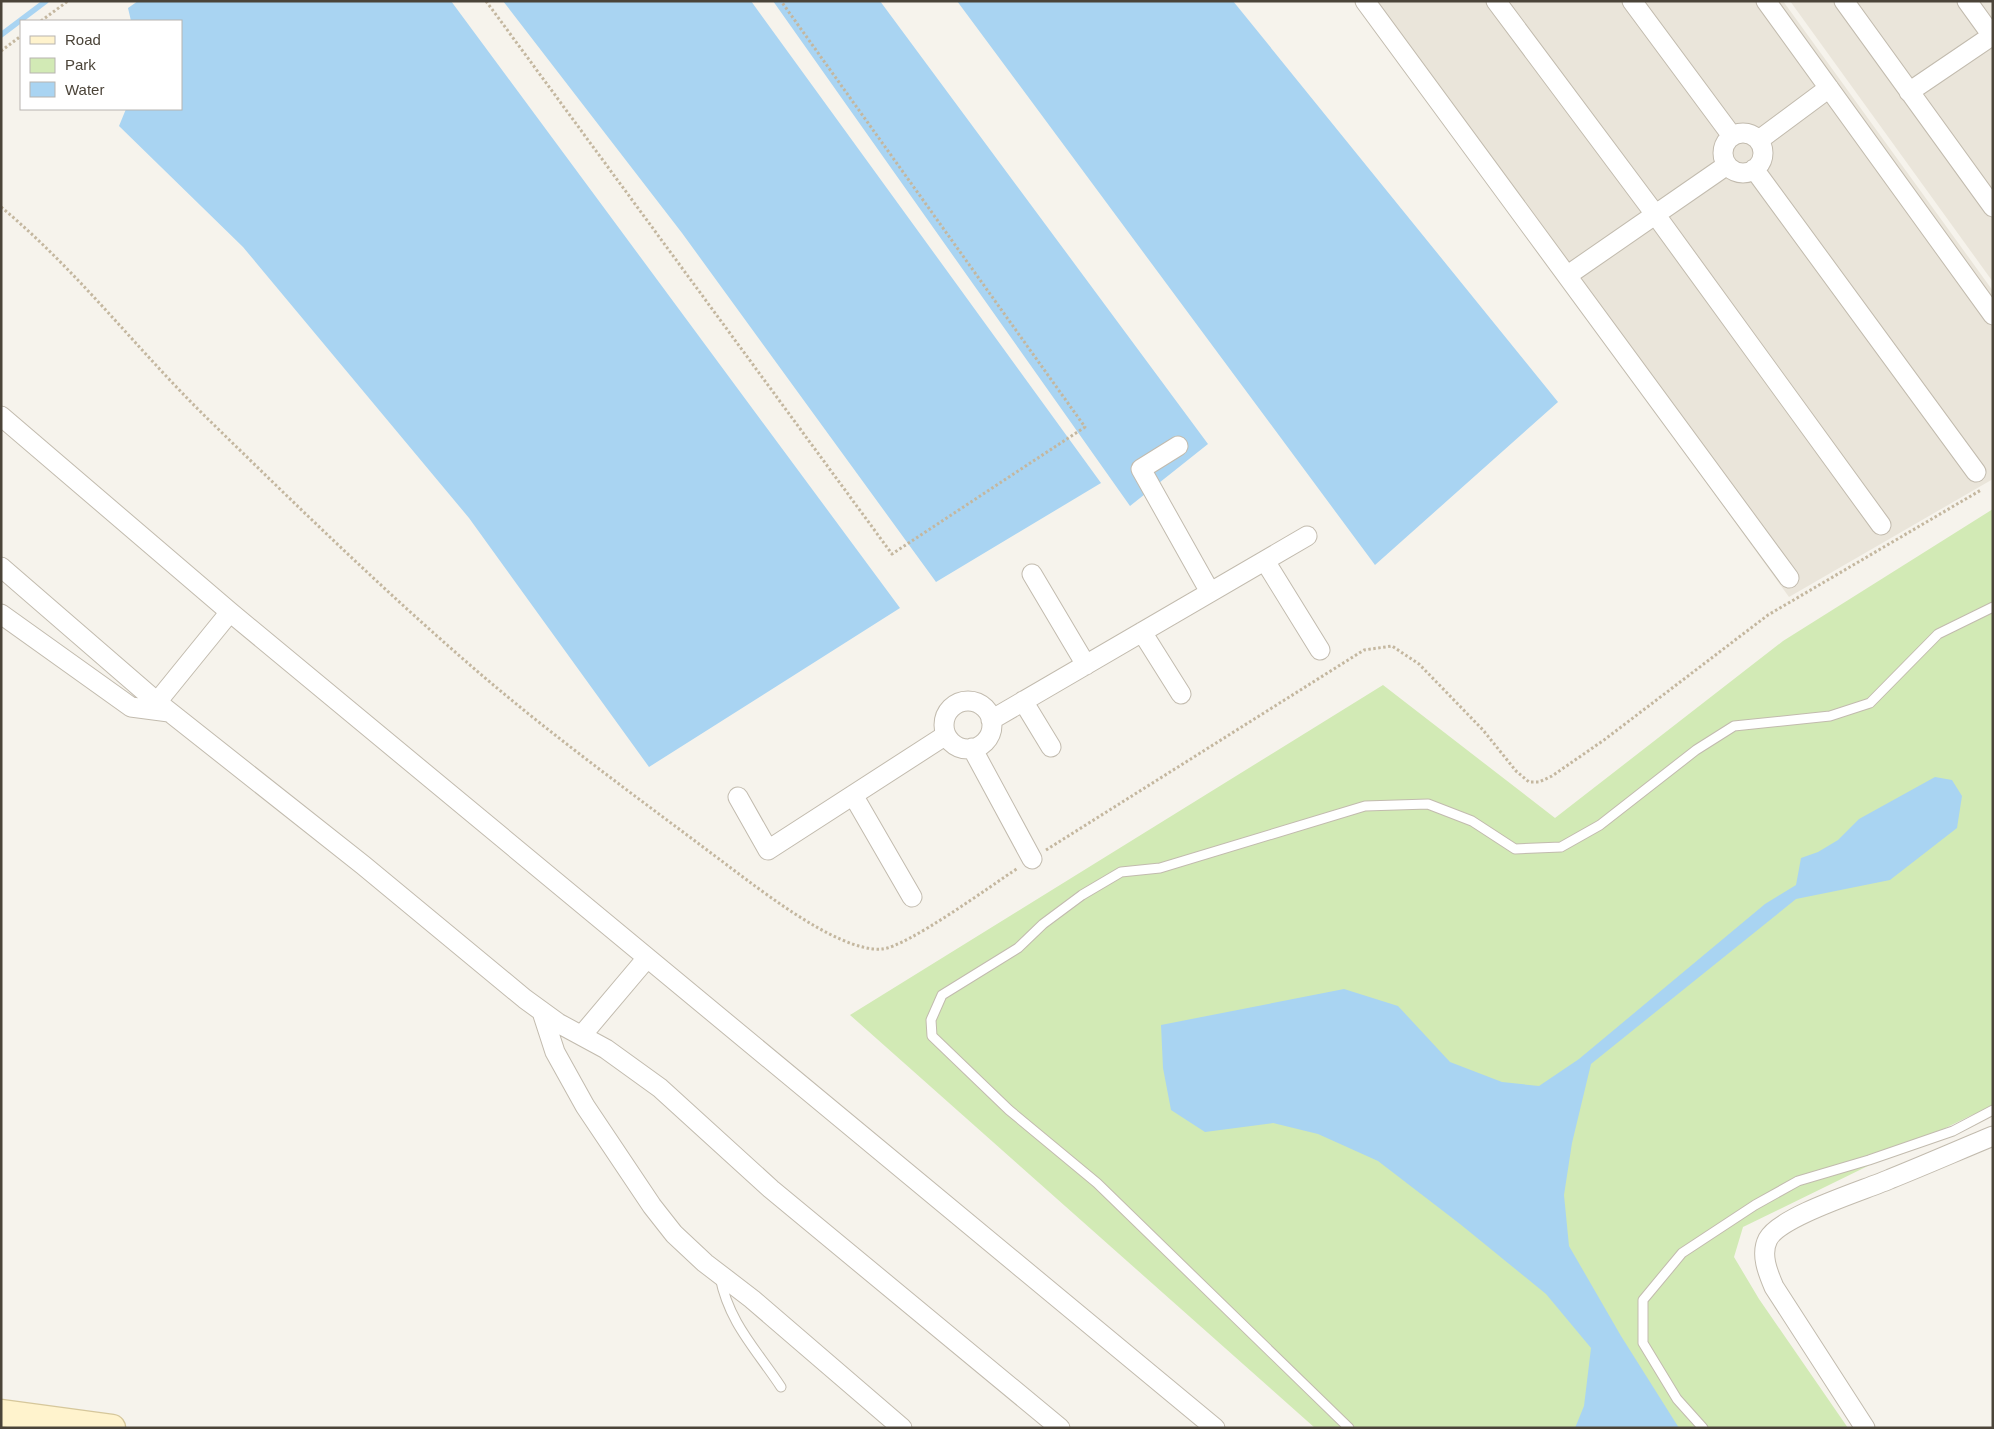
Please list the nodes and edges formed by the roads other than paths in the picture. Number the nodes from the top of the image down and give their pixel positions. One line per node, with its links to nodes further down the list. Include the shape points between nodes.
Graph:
1 (1496, 1): 15 (street)
2 (1632, 1): 10 (street)
3 (1766, 1): 8 (street)
4 (1844, 1): 9 (street)
5 (1967, 1): 7 (street)
6 (1366, 2): 16 (street)
7 (1992, 36): 9 (street)
8 (1829, 88): 11 (street); 17 (street)
9 (1909, 92): 14 (street)
10 (1732, 136): 11 (street, via 1746,133); 12 (street, via 1724,144 1722,155)
11 (1758, 140): 13 (street, via 1762,155)
12 (1727, 165): 13 (street, via 1745,173); 15 (street)
13 (1754, 169): 20 (street)
14 (1993, 207)
15 (1655, 214): 16 (street); 21 (street)
16 (1568, 275): 26 (street)
17 (1993, 315)
18 (3, 422): 29 (street)
19 (1178, 446): 27 (street, via 1141,469)
20 (1980, 480)
21 (1881, 525)
22 (1307, 536): 23 (street)
23 (1265, 561): 27 (street); 32 (street)
24 (1, 567): 36 (street)
25 (1032, 574): 33 (street)
26 (1789, 578)
27 (1210, 592): 31 (street)
28 (1993, 607): 57 (lane, via 1938,634 1870,703 1830,716 1734,726 1696,750 1600,825 1561,847 1515,849 1472,820 1428,804 1365,806 1160,868 1121,872 1082,895 1043,924 1018,948 942,995 931,1020 932,1036 1009,1110 1097,1183)
29 (230, 612): 36 (street); 45 (street)
30 (1, 614): 36 (street, via 131,707)
31 (1142, 632): 33 (street); 34 (street)
32 (1320, 650)
33 (1086, 665): 35 (street)
34 (1181, 694)
35 (1023, 701): 37 (street); 39 (street)
36 (164, 707): 46 (street)
37 (991, 720): 38 (street, via 984,707 969,701 961,702 948,711 944,727); 40 (street, via 992,728 985,741)
38 (946, 734): 40 (street, via 957,746); 41 (street)
39 (1051, 746)
40 (972, 748): 43 (street)
41 (852, 795): 42 (street, via 768,850); 44 (street)
42 (738, 797)
43 (1032, 859)
44 (912, 897)
45 (647, 958): 47 (street); 56 (street)
46 (542, 1012): 47 (street); 50 (street, via 555,1052 585,1106 674,1234)
47 (582, 1035): 55 (street, via 660,1088 771,1189)
48 (1993, 1110): 58 (lane, via 1944,1134 1798,1181 1682,1253 1643,1300 1644,1343 1677,1399)
49 (1993, 1136): 59 (street, via 1822,1205 1780,1227 1768,1239 1766,1263 1774,1287)
50 (719, 1274): 51 (lane, via 732,1317); 54 (street)
51 (781, 1387)
52 (1, 1413): 53 (main road)
53 (112, 1428)
54 (902, 1428)
55 (1060, 1428)
56 (1215, 1428)
57 (1349, 1428)
58 (1703, 1428)
59 (1865, 1428)

